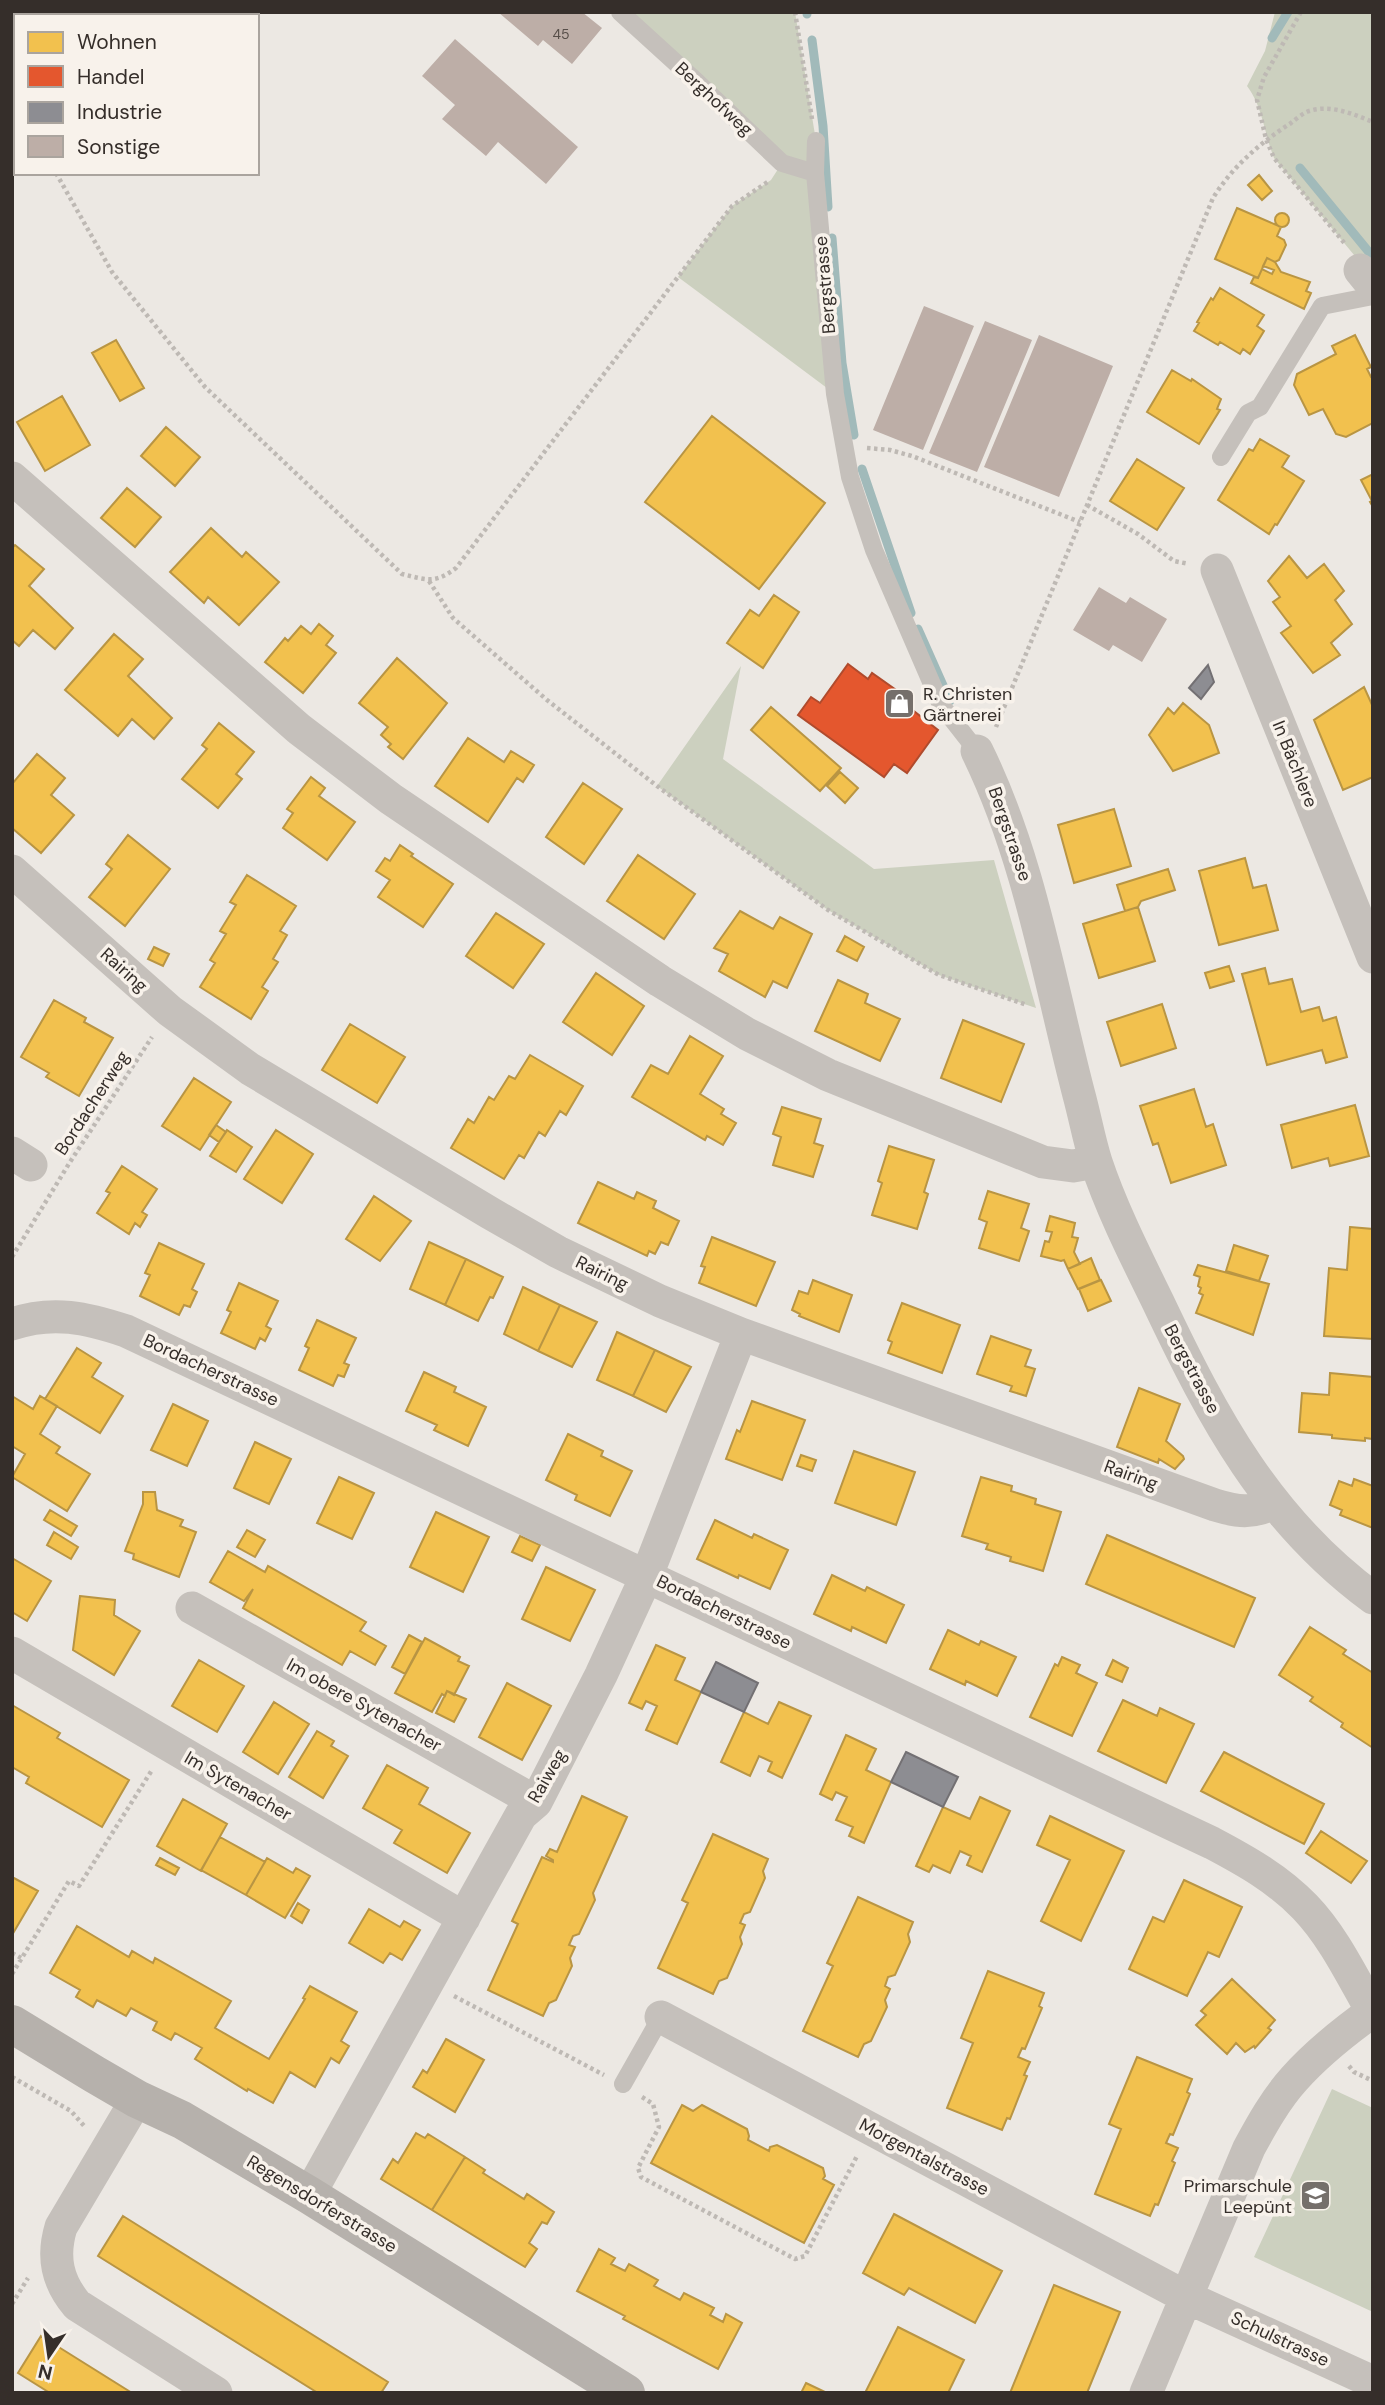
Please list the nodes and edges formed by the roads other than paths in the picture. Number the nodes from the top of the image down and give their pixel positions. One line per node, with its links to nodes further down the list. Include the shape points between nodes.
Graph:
1 (620, 12): 3 (lane, Berghofweg, via 782,163)
2 (816, 141): 3 (lane, Bergstrasse)
3 (815, 173): 8 (lane, Bergstrasse, via 835,394 850,477 874,550 941,705)
4 (1368, 284): 5 (lane, via 1322,306 1260,407 1248,413)
5 (1221, 457)
6 (12, 478): 11 (street, via 299,729 391,799 660,981 747,1034 828,1075 1043,1161 1073,1166)
7 (1217, 570): 10 (street, In Bächlere)
8 (977, 751): 11 (street, Bergstrasse, via 1022,861)
9 (12, 871): 13 (street, Rairing, via 170,1011 250,1069 558,1252)
10 (1373, 957)
11 (1096, 1162): 14 (street, Bergstrasse, via 1188,1366)
12 (12, 1324): 15 (street, Bordacherstrasse, via 31,1318 86,1318 126,1331)
13 (741, 1334): 14 (street, Rairing, via 1215,1505 1247,1513); 15 (street, Raiweg)
14 (1273, 1503): 16 (street, Bergstrasse, via 1305,1540)
15 (647, 1576): 19 (street, Raiweg); 21 (street, Bordacherstrasse, via 1256,1866 1307,1909)
16 (1373, 1598)
17 (192, 1608): 19 (street, Im obere Sytenacher)
18 (12, 1653): 20 (street, Im Sytenacher)
19 (536, 1802): 20 (street, Raiweg, via 521,1815)
20 (464, 1918): 26 (street, Raiweg)
21 (1373, 2011): 27 (street, via 1293,2079 1268,2114 1249,2147)
22 (661, 2017): 24 (lane); 27 (street, Morgentalstrasse)
23 (12, 2024): 25 (street, Regensdorferstrasse)
24 (623, 2084)
25 (137, 2099): 26 (street, Regensdorferstrasse, via 182,2120); 29 (street, via 61,2227 56,2243 59,2277 78,2305)
26 (309, 2195): 30 (street, Regensdorferstrasse)
27 (1186, 2297): 28 (street, Schulstrasse); 31 (street)
28 (1373, 2382)
29 (216, 2393)
30 (626, 2393)
31 (1146, 2393)

